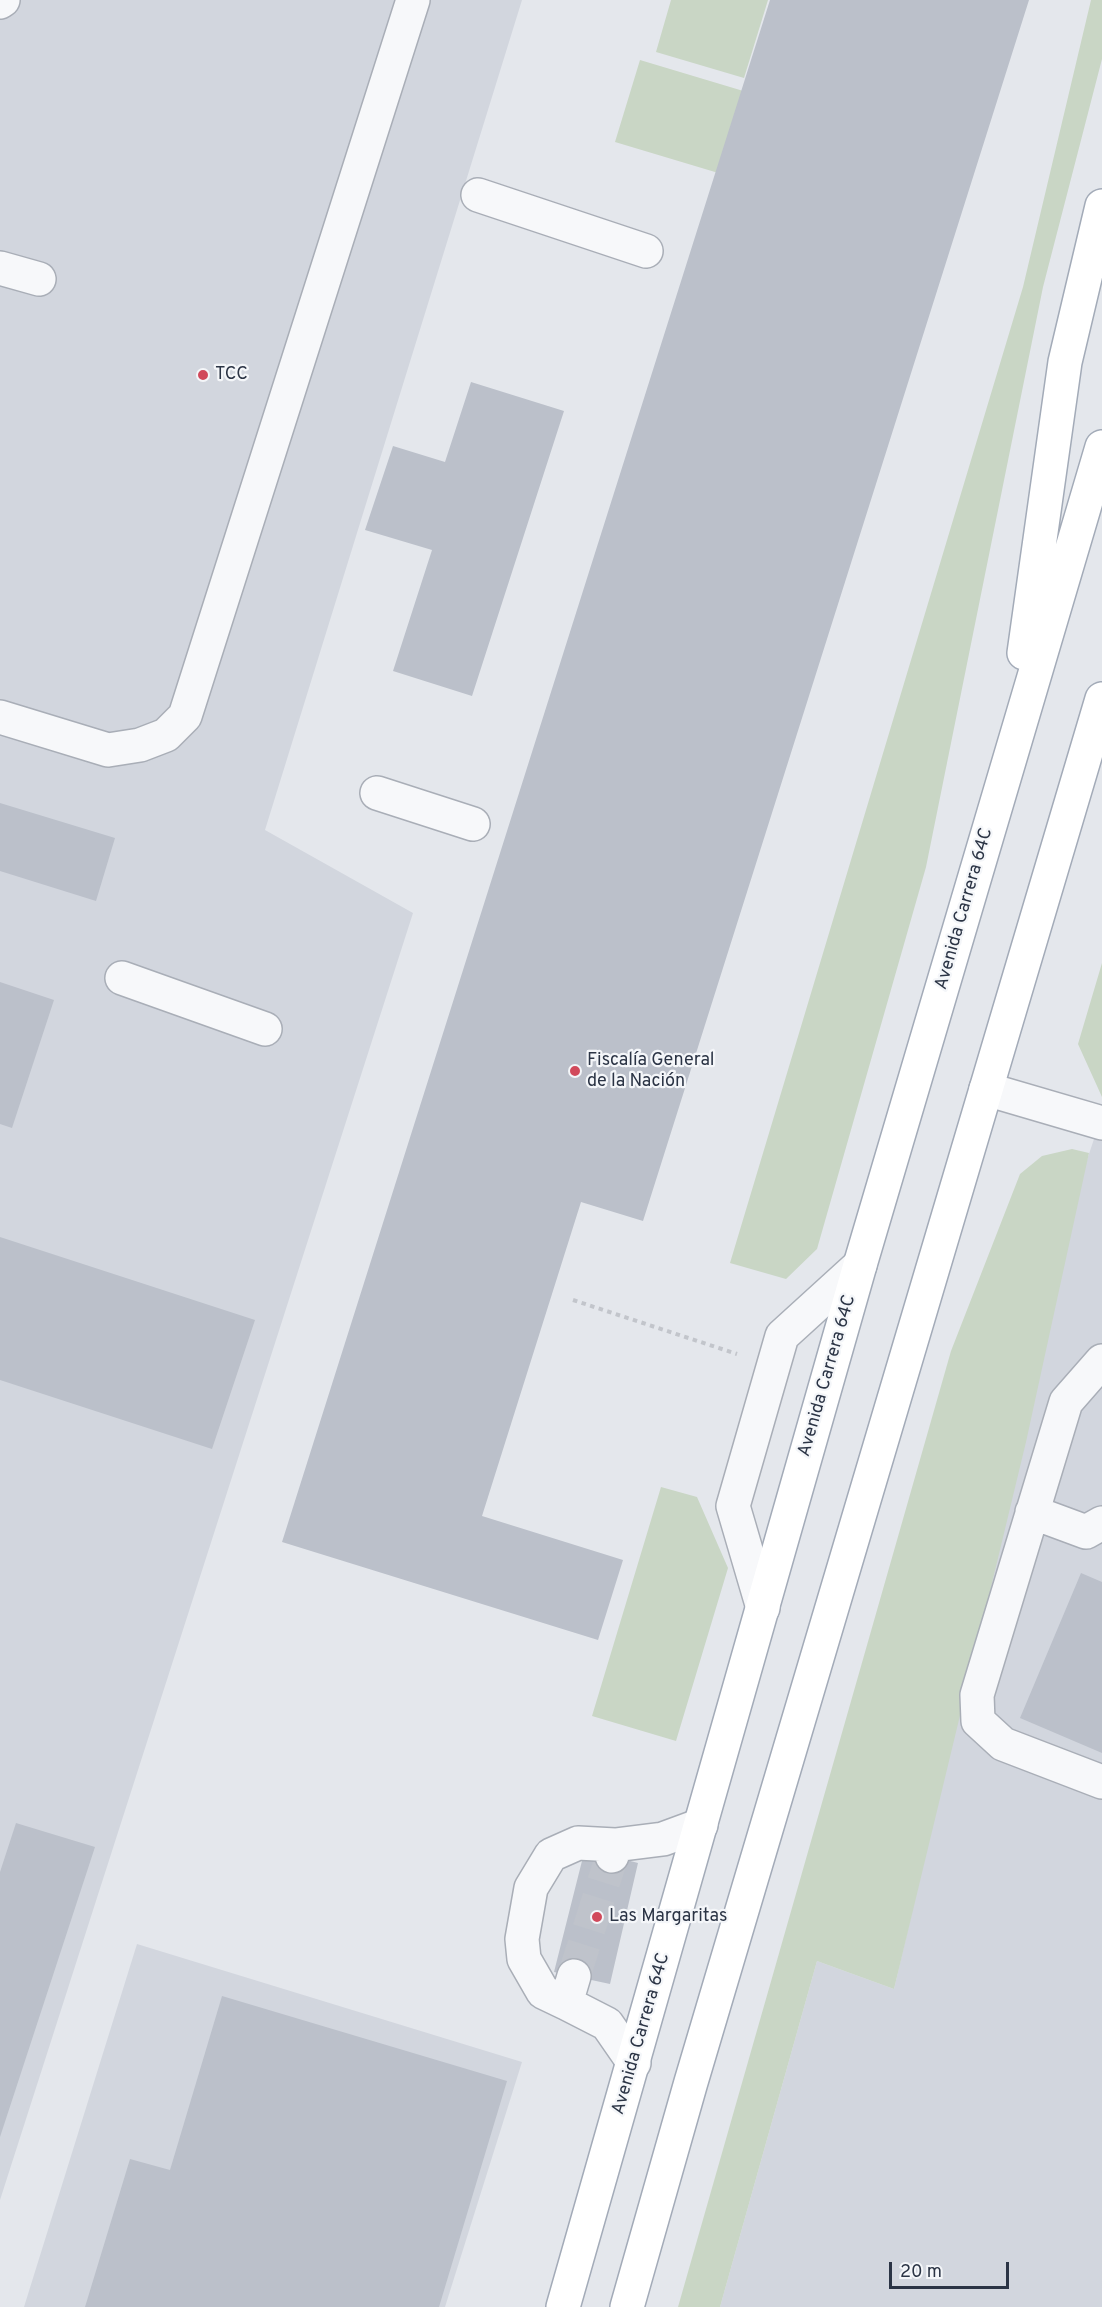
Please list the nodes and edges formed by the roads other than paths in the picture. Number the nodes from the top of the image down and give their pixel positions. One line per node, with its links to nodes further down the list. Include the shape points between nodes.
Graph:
1 (412, 0): 9 (lane, via 185,716 166,735 141,745 108,750)
2 (478, 195): 4 (lane)
3 (1102, 206): 10 (main road, via 1065,362)
4 (646, 251)
5 (0, 268): 6 (lane)
6 (39, 279)
7 (1102, 447): 10 (main road, Avenida Carrera 64C)
8 (1102, 699): 15 (main road)
9 (0, 717)
10 (1008, 763): 17 (main road, Avenida Carrera 64C)
11 (377, 792): 12 (lane)
12 (473, 824)
13 (122, 978): 14 (lane)
14 (265, 1029)
15 (986, 1089): 16 (lane); 26 (main road)
16 (1102, 1123)
17 (860, 1265): 21 (main road, Avenida Carrera 64C); 21 (lane, via 782,1336 733,1506)
18 (1102, 1360): 19 (lane, via 1066,1402)
19 (1032, 1512): 20 (lane, via 1086,1532); 22 (lane, via 977,1695 978,1721 1003,1744)
20 (1102, 1523)
21 (763, 1608): 23 (main road, Avenida Carrera 64C)
22 (1102, 1782)
23 (701, 1825): 24 (main road, Avenida Carrera 64C); 24 (lane, via 614,1851 578,1843 551,1855 531,1888 522,1939 524,1959 543,1992 570,1989 607,2024)
24 (634, 2062): 25 (main road, Avenida Carrera 64C)
25 (563, 2307)
26 (627, 2307)

